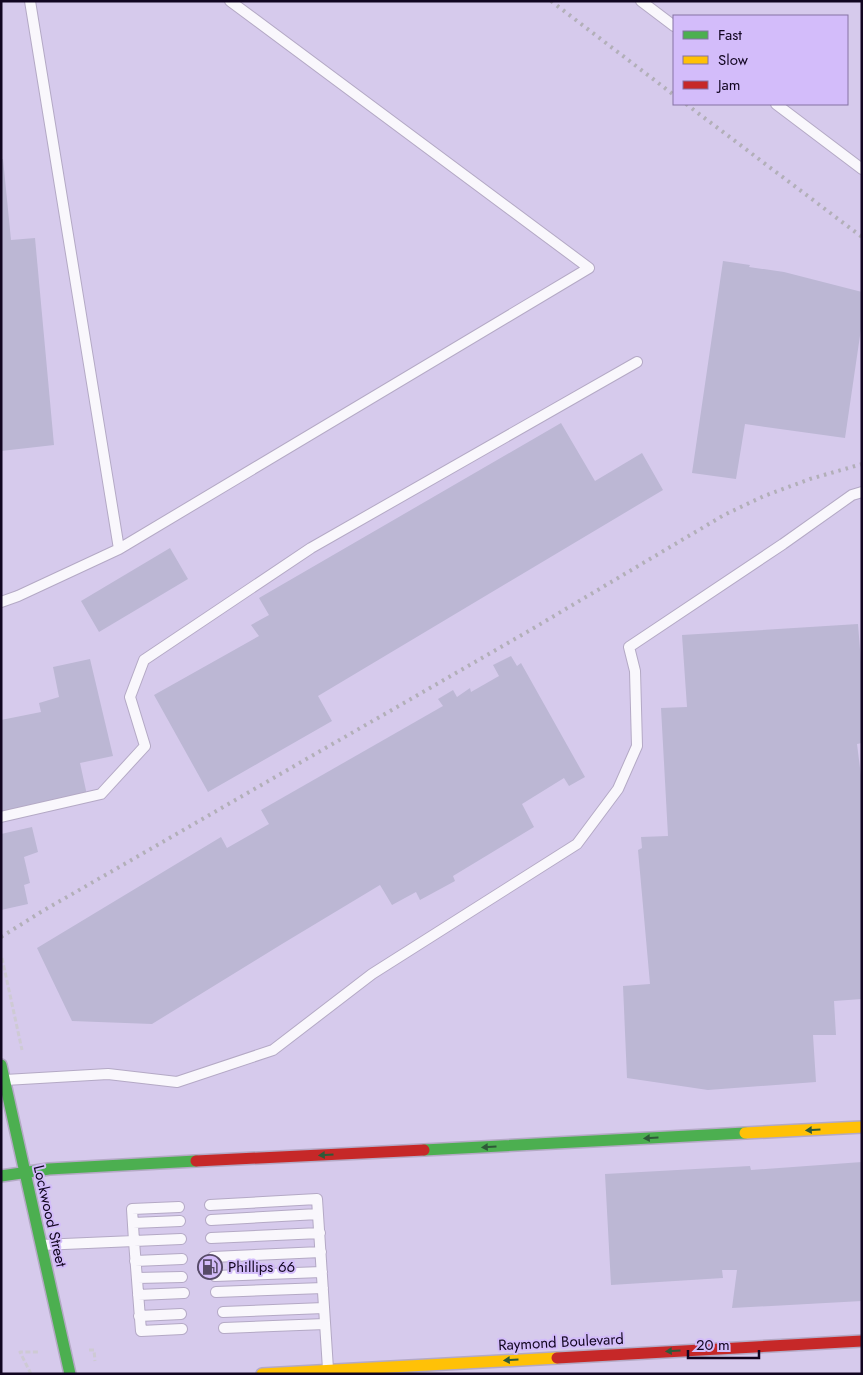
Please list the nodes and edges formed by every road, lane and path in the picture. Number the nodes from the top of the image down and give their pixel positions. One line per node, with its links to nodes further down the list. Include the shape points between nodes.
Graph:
1 (30, 1): 9 (lane)
2 (230, 1): 9 (lane, via 589,268)
3 (641, 1): 4 (lane)
4 (673, 25)
5 (777, 105): 6 (lane)
6 (862, 169)
7 (637, 362): 11 (lane, via 311,548 144,660 130,697 145,746 126,767 101,794)
8 (862, 492): 13 (lane, via 852,495 629,647 635,671 637,746 618,789 577,844 372,974 273,1050 177,1082 108,1074)
9 (119, 548): 10 (lane)
10 (1, 602)
11 (1, 817)
12 (1, 1065): 13 (main road, Lockwood Street)
13 (4, 1080): 15 (main road, Lockwood Street)
14 (862, 1127): 15 (main road, one-way to 15)
15 (24, 1172): 16 (main road); 27 (main road, Lockwood Street)
16 (1, 1176)
17 (210, 1205): 19 (lane, via 317,1199)
18 (179, 1207): 22 (lane, via 132,1209)
19 (318, 1214): 20 (lane); 23 (lane)
20 (211, 1220)
21 (180, 1221): 22 (lane)
22 (133, 1224): 26 (lane)
23 (320, 1232): 24 (lane); 28 (lane)
24 (211, 1238)
25 (181, 1239): 26 (lane)
26 (134, 1241): 27 (lane); 31 (lane)
27 (41, 1245): 49 (main road, Lockwood Street)
28 (321, 1252): 29 (lane); 32 (lane)
29 (213, 1258)
30 (182, 1259): 31 (lane)
31 (135, 1261): 35 (lane)
32 (322, 1272): 33 (lane); 36 (lane)
33 (215, 1276)
34 (182, 1277): 35 (lane)
35 (137, 1278): 39 (lane)
36 (323, 1288): 37 (lane); 40 (lane)
37 (216, 1292)
38 (184, 1293): 39 (lane)
39 (138, 1295): 43 (lane)
40 (324, 1308): 41 (lane); 44 (lane)
41 (223, 1312)
42 (181, 1314): 43 (lane)
43 (140, 1316): 46 (lane, via 141,1331)
44 (325, 1324): 45 (lane); 48 (lane)
45 (224, 1328)
46 (182, 1329)
47 (862, 1341): 48 (main road, Raymond Boulevard, one-way to 48)
48 (328, 1370): 50 (main road, Raymond Boulevard)
49 (70, 1374)
50 (262, 1374)

